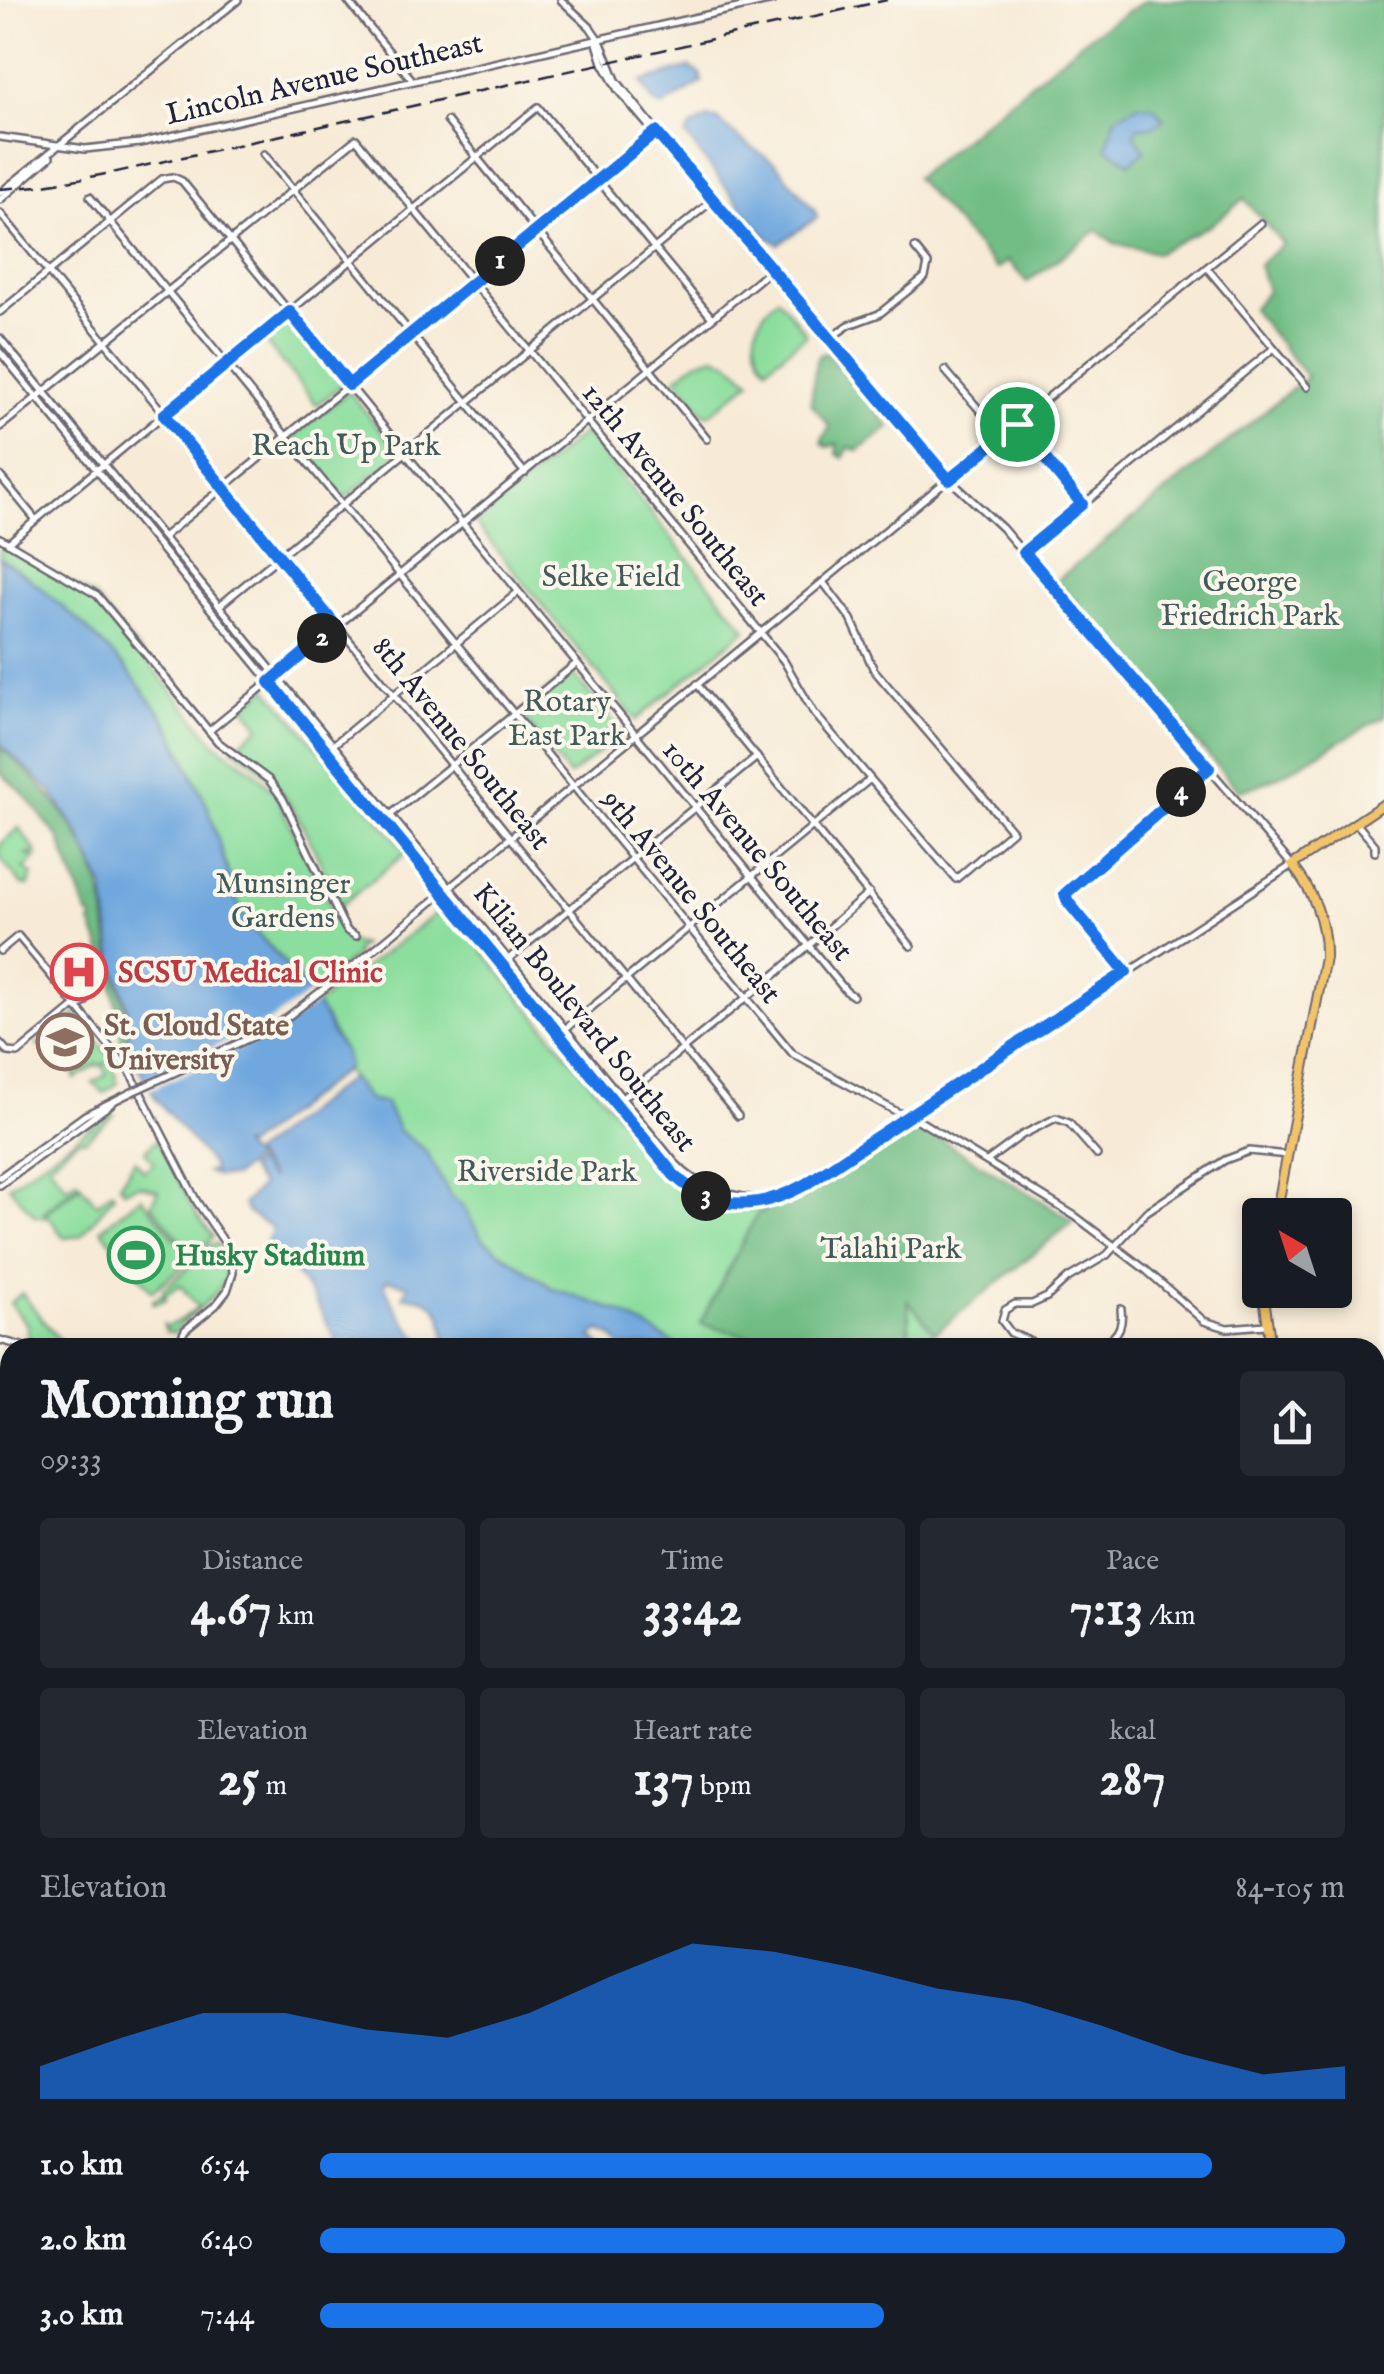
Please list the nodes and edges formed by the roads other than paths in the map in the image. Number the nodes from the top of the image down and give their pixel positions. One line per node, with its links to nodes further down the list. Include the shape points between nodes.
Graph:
1 (238, 0): 10 (street)
2 (347, 0): 6 (street)
3 (561, 0): 5 (street)
4 (774, 0): 5 (street, Lincoln Avenue Southeast)
5 (596, 40): 6 (street, Lincoln Avenue Southeast); 8 (street, via 616,80)
6 (413, 82): 10 (street, Lincoln Avenue Southeast, via 140,142)
7 (447, 121): 12 (street)
8 (656, 132): 13 (street); 17 (street)
9 (0, 138): 10 (street, Lincoln Avenue Southeast)
10 (59, 148): 15 (street)
11 (264, 154): 14 (street)
12 (477, 158): 13 (street, via 538,108); 18 (street); 22 (street)
13 (600, 179): 22 (street); 25 (street)
14 (293, 188): 18 (street, 12th Avenue Southeast, via 356,139); 23 (street); 26 (street)
15 (0, 196)
16 (90, 197): 20 (street, 9th Avenue Southeast)
17 (712, 200): 25 (street); 28 (street)
18 (415, 209): 26 (street); 30 (street, 12th Avenue Southeast)
19 (0, 213): 29 (street, 8th Avenue Southeast)
20 (110, 221): 23 (street, 10th Avenue Southeast, via 173,177); 29 (street); 31 (street, 9th Avenue Southeast)
21 (1261, 224): 27 (street)
22 (536, 232): 30 (street); 32 (street)
23 (230, 239): 31 (street); 34 (street, 10th Avenue Southeast)
24 (915, 248): 38 (street, via 928,264 925,277 884,310)
25 (654, 249): 32 (street); 35 (street)
26 (352, 260): 34 (street); 36 (street)
27 (1207, 268): 40 (street); 53 (street)
28 (772, 270): 35 (street); 38 (street)
29 (48, 273): 33 (street); 39 (street, 8th Avenue Southeast)
30 (474, 282): 36 (street); 41 (street, 12th Avenue Southeast)
31 (167, 292): 39 (street); 43 (street, 9th Avenue Southeast)
32 (592, 300): 41 (street); 44 (street)
33 (0, 312)
34 (290, 312): 43 (street); 46 (street, 10th Avenue Southeast)
35 (712, 318): 44 (street)
36 (411, 334): 46 (street); 50 (street)
37 (0, 338): 48 (street, Kilian Boulevard Southeast)
38 (830, 338): 63 (street)
39 (104, 342): 48 (street); 51 (street, 8th Avenue Southeast)
40 (1274, 348): 47 (street); 65 (street)
41 (530, 351): 50 (street); 52 (street, 12th Avenue Southeast)
42 (0, 352): 49 (street, Kilian Boulevard Southeast)
43 (227, 363): 51 (street); 55 (street, 9th Avenue Southeast)
44 (650, 370): 52 (street); 57 (street)
45 (945, 370): 56 (street)
46 (349, 385): 55 (street); 58 (street, 10th Avenue Southeast)
47 (1307, 386)
48 (44, 392): 49 (street); 59 (street, Kilian Boulevard Southeast)
49 (37, 397): 54 (street); 60 (street, Kilian Boulevard Southeast)
50 (467, 402): 58 (street); 61 (street)
51 (164, 415): 59 (street); 64 (street, 8th Avenue Southeast)
52 (588, 421): 61 (street); 79 (street, 12th Avenue Southeast)
53 (1017, 424): 56 (street); 65 (street)
54 (0, 428)
55 (286, 436): 64 (street); 66 (street, 9th Avenue Southeast)
56 (1002, 436): 63 (street)
57 (707, 439)
58 (405, 454): 66 (street); 68 (street, 10th Avenue Southeast)
59 (104, 464): 60 (street); 70 (street, Kilian Boulevard Southeast)
60 (97, 470): 67 (street); 70 (street, Kilian Boulevard Southeast)
61 (525, 473): 68 (street)
62 (0, 476): 67 (street)
63 (949, 480): 72 (street); 75 (street)
64 (224, 488): 70 (street); 73 (street, 8th Avenue Southeast)
65 (1082, 504): 72 (street)
66 (342, 505): 73 (street); 74 (street, 9th Avenue Southeast)
67 (36, 520): 71 (street)
68 (462, 524): 74 (street); 76 (street, 10th Avenue Southeast)
69 (0, 538): 71 (street)
70 (160, 540): 77 (street, Kilian Boulevard Southeast)
71 (8, 543): 87 (street, via 97,596)
72 (1024, 552): 93 (street)
73 (280, 557): 77 (street); 78 (street, 8th Avenue Southeast)
74 (399, 575): 78 (street); 80 (street, 9th Avenue Southeast)
75 (823, 582): 79 (street); 94 (street, 12th Avenue Southeast, via 851,619 874,670 1012,831 956,880)
76 (518, 592): 80 (street); 81 (street, 10th Avenue Southeast)
77 (216, 609): 82 (street, Kilian Boulevard Southeast); 83 (street, Kilian Boulevard Southeast)
78 (336, 626): 82 (street); 85 (street, 8th Avenue Southeast)
79 (760, 633): 84 (street); 94 (street, 12th Avenue Southeast, via 814,713)
80 (457, 644): 85 (street); 86 (street, 9th Avenue Southeast)
81 (577, 663): 86 (street); 88 (street, 10th Avenue Southeast)
82 (277, 676): 83 (street); 89 (street, Kilian Boulevard Southeast)
83 (270, 682): 87 (street); 90 (street, Kilian Boulevard Southeast)
84 (697, 684): 88 (street); 91 (street)
85 (395, 694): 89 (street); 92 (street, 8th Avenue Southeast)
86 (514, 714): 92 (street); 95 (street, 9th Avenue Southeast)
87 (209, 731): 112 (street, via 279,792 342,922)
88 (635, 736): 95 (street); 97 (street, 10th Avenue Southeast)
89 (334, 744): 90 (street); 98 (street, Kilian Boulevard Southeast)
90 (327, 750): 99 (street, Kilian Boulevard Southeast)
91 (757, 757): 97 (street); 101 (street)
92 (452, 764): 98 (street); 102 (street, 8th Avenue Southeast)
93 (1209, 768): 105 (street); 118 (street, via 1065,894)
94 (870, 779): 101 (street)
95 (573, 786): 102 (street); 104 (street, 9th Avenue Southeast)
96 (1384, 804): 100 (main road)
97 (695, 808): 104 (street); 106 (street, 10th Avenue Southeast)
98 (391, 814): 99 (street); 107 (street, Kilian Boulevard Southeast)
99 (383, 820): 108 (street, Kilian Boulevard Southeast)
100 (1356, 823): 103 (street); 105 (main road)
101 (814, 826): 106 (street); 109 (street)
102 (510, 838): 107 (street); 110 (street, 8th Avenue Southeast)
103 (1375, 852)
104 (632, 858): 110 (street); 111 (street, 9th Avenue Southeast)
105 (1292, 865): 118 (street); 134 (main road, via 1316,903 1325,944)
106 (752, 877): 111 (street); 113 (street, 10th Avenue Southeast)
107 (449, 886): 108 (street); 116 (street, Kilian Boulevard Southeast)
108 (442, 892): 117 (street, Kilian Boulevard Southeast); 128 (street, bridge, via 276,1026)
109 (869, 893): 113 (street); 114 (street)
110 (569, 910): 116 (street); 119 (street, 8th Avenue Southeast)
111 (689, 928): 119 (street); 121 (street, 9th Avenue Southeast)
112 (356, 936)
113 (809, 946): 120 (street, 10th Avenue Southeast); 121 (street)
114 (911, 946)
115 (0, 952): 123 (street, via 18,936)
116 (509, 959): 117 (street); 124 (street, Kilian Boulevard Southeast)
117 (502, 965): 125 (street, Kilian Boulevard Southeast)
118 (1126, 972): 132 (street)
119 (627, 979): 124 (street); 127 (street, 8th Avenue Southeast)
120 (853, 996)
121 (747, 998): 127 (street); 132 (street, 9th Avenue Southeast, via 797,1056)
122 (86, 1001): 123 (street)
123 (76, 1007): 126 (street, via 15,1053); 144 (street, via 133,1076 187,1183 230,1248 232,1278 225,1295)
124 (565, 1029): 125 (street); 129 (street, Kilian Boulevard Southeast)
125 (558, 1034): 130 (street, Kilian Boulevard Southeast)
126 (0, 1043)
127 (685, 1048): 129 (street); 131 (street, 8th Avenue Southeast)
128 (122, 1097): 136 (street, via 85,1115); 137 (street)
129 (623, 1098): 130 (street); 139 (street, Kilian Boulevard Southeast, via 690,1178 722,1194)
130 (616, 1103): 139 (street, Kilian Boulevard Southeast, via 690,1188 730,1205)
131 (738, 1116)
132 (907, 1116): 135 (street, 9th Avenue Southeast); 139 (street, via 806,1184)
133 (1096, 1155): 135 (street, via 1056,1118)
134 (1288, 1155): 138 (main road); 140 (street, via 1233,1156 1146,1212)
135 (987, 1161): 140 (street, 9th Avenue Southeast)
136 (0, 1177)
137 (0, 1185)
138 (1279, 1198)
139 (766, 1201)
140 (1115, 1246): 143 (street, 9th Avenue Southeast, via 1204,1321 1227,1328); 145 (street, via 1047,1298 1005,1310 1007,1331)
141 (1265, 1308): 143 (main road)
142 (1122, 1309): 146 (street, via 1123,1323)
143 (1266, 1325): 147 (main road)
144 (181, 1338)
145 (1023, 1338)
146 (1110, 1338)
147 (1269, 1338)

